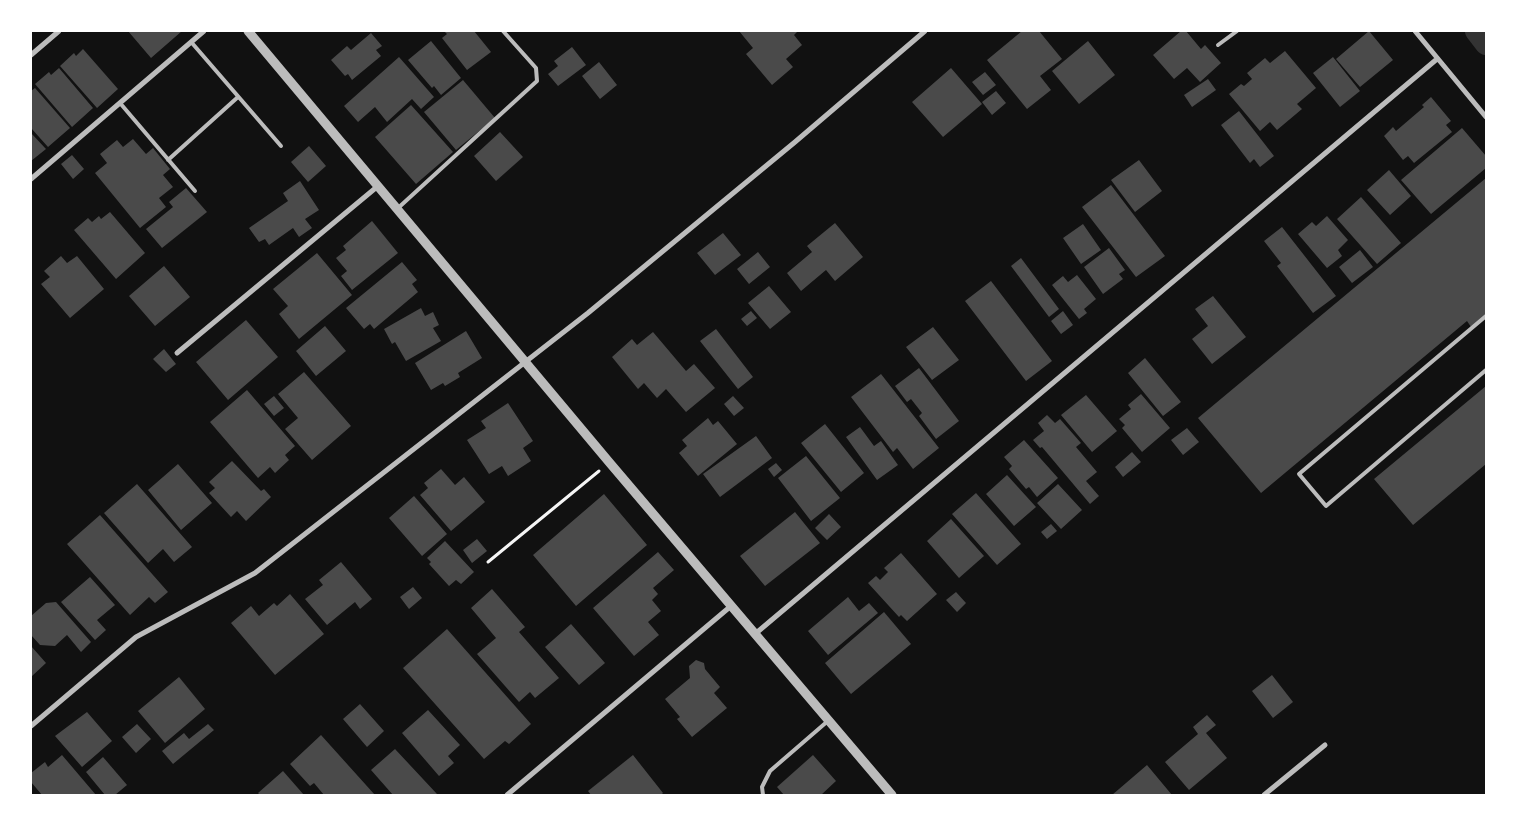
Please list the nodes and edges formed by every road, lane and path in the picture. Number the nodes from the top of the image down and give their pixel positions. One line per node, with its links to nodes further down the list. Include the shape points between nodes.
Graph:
1 (59, 31): 10 (street)
2 (204, 31): 8 (street)
3 (248, 31): 18 (street)
4 (503, 31): 20 (lane, via 536,68 537,81)
5 (925, 31): 23 (street, via 795,142)
6 (1237, 31): 9 (lane)
7 (1415, 31): 11 (street)
8 (192, 43): 12 (lane); 13 (street)
9 (1218, 45)
10 (31, 55)
11 (1438, 59): 14 (street); 28 (street)
12 (238, 97): 15 (lane); 16 (lane)
13 (120, 103): 16 (lane); 17 (street)
14 (1486, 117)
15 (281, 146)
16 (168, 160): 19 (lane)
17 (31, 179)
18 (378, 186): 20 (street); 22 (street)
19 (195, 191)
20 (397, 209): 23 (street)
21 (1486, 316): 24 (lane, via 1299,474 1326,506)
22 (178, 353)
23 (525, 362): 25 (street); 30 (street, via 255,573 136,637)
24 (1486, 370)
25 (609, 462): 26 (path); 27 (street)
26 (488, 562)
27 (731, 606): 28 (street); 32 (street)
28 (754, 634): 29 (street)
29 (829, 720): 33 (lane, via 770,771 762,787); 34 (street)
30 (31, 726)
31 (1325, 745): 35 (street)
32 (507, 795)
33 (762, 795)
34 (892, 795)
35 (1264, 795)

